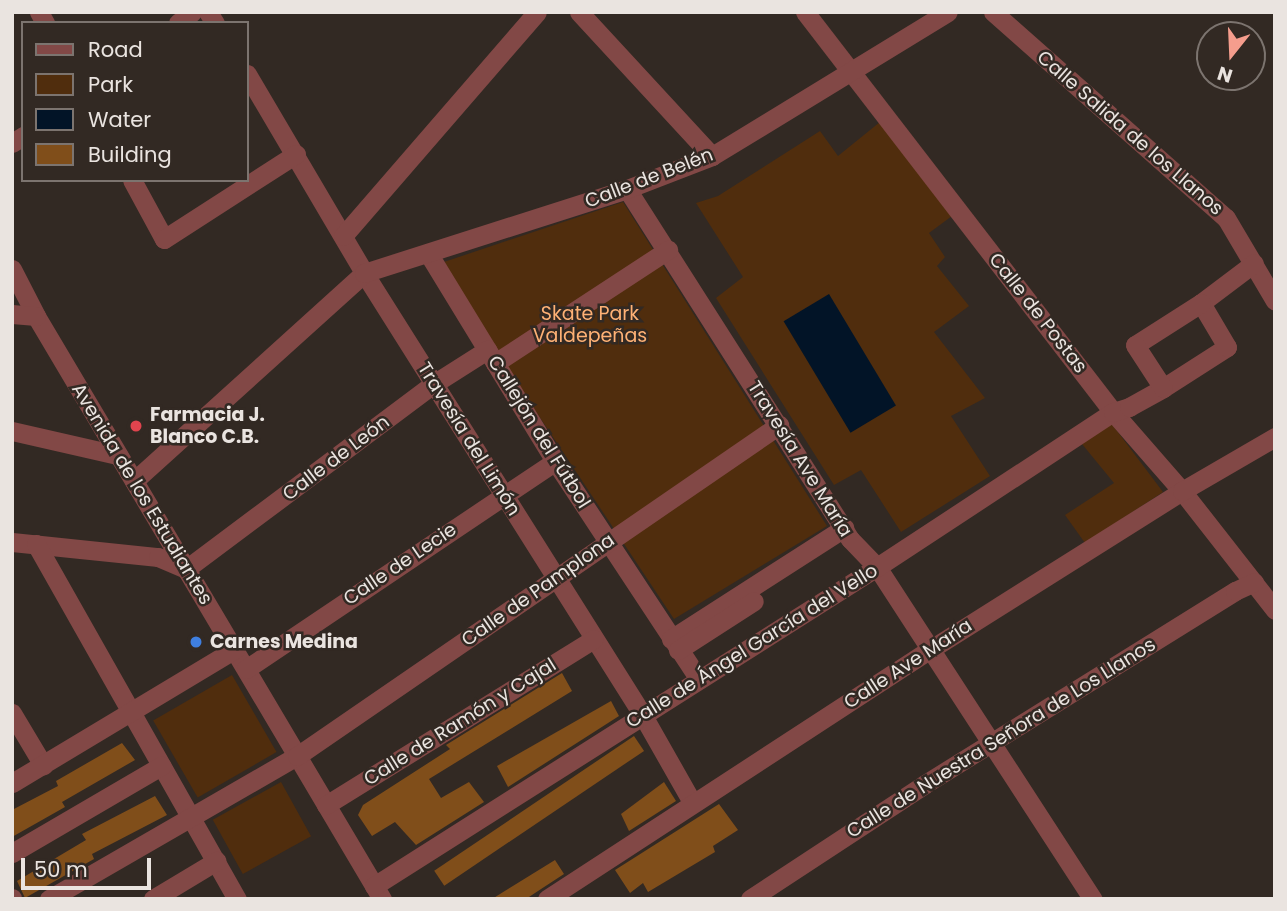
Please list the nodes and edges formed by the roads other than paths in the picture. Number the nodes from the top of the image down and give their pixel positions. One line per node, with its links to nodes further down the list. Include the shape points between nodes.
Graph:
1 (537, 12): 12 (street)
2 (579, 12): 9 (street)
3 (805, 12): 6 (street, Calle de Postas)
4 (948, 12): 6 (street, Calle de Belén)
5 (993, 12): 15 (street, Calle Salida de los Llanos, via 1226,218)
6 (852, 71): 9 (street, Calle de Belén); 25 (street, Calle de Postas)
7 (248, 77): 8 (street, Travesía del Limón)
8 (296, 154): 10 (street, via 164,239); 12 (street, Travesía del Limón)
9 (712, 156): 11 (street, Calle de Belén)
10 (133, 182)
11 (628, 189): 13 (street, Travesía Ave María); 14 (street, Calle de Belén)
12 (343, 236): 17 (street, Travesía del Limón)
13 (668, 250): 22 (street, Calle de León); 26 (street, Travesía Ave María)
14 (428, 253): 17 (street, Calle de Belén); 22 (street, Callejón del Fútbol)
15 (1254, 262): 18 (street, Calle Salida de los Llanos); 19 (street)
16 (12, 269): 21 (street, Avenida de los Estudiantes)
17 (364, 273): 23 (street, Travesía del Limón); 31 (street)
18 (1272, 288)
19 (1201, 303): 24 (street, Calle de Ángel García del Vello, via 1227,347); 24 (street, via 1135,345)
20 (12, 314): 21 (street)
21 (36, 316): 29 (street, Avenida de los Estudiantes)
22 (491, 356): 23 (street, Calle de León); 30 (street, Callejón del Fútbol)
23 (435, 383): 33 (street, Travesía del Limón); 39 (street, Calle de León)
24 (1163, 388): 25 (street, Calle de Ángel García del Vello)
25 (1121, 410): 32 (street, Calle de Postas); 38 (street, Calle de Ángel García del Vello)
26 (779, 425): 34 (street, Travesía Ave María); 36 (street, Calle de Pamplona)
27 (12, 430): 29 (street)
28 (1275, 437): 32 (street, Calle Ave María)
29 (118, 455): 31 (street, Avenida de los Estudiantes)
30 (555, 461): 33 (street, Calle de Lecie); 36 (street, Callejón del Fútbol)
31 (134, 481): 39 (street, Avenida de los Estudiantes)
32 (1182, 491): 41 (street, Calle de Postas); 46 (street, Calle Ave María)
33 (504, 494): 40 (street, Travesía del Limón); 47 (street, Calle de Lecie)
34 (847, 534): 38 (street, Travesía Ave María); 44 (street)
35 (12, 542): 37 (street)
36 (608, 542): 40 (street, Calle de Pamplona); 44 (street, Callejón del Fútbol)
37 (36, 544): 39 (street, via 158,557); 50 (street)
38 (877, 566): 46 (street, Travesía Ave María); 48 (street, Calle de Ángel García del Vello)
39 (186, 569): 45 (street, Avenida de los Estudiantes)
40 (555, 578): 43 (street, Travesía del Limón); 53 (street, Calle de Pamplona)
41 (1254, 582): 42 (street, Calle de Postas); 52 (street, Calle de Nuestra Señora de Los Llanos)
42 (1275, 610)
43 (594, 639): 51 (street, Travesía del Limón); 58 (street, Calle de Ramón y Cajal)
44 (674, 644): 48 (street, Callejón del Fútbol)
45 (235, 649): 47 (street, Avenida de los Estudiantes); 50 (street)
46 (931, 649): 52 (street, Travesía Ave María); 57 (street, Calle Ave María)
47 (246, 669): 53 (street, Avenida de los Estudiantes)
48 (699, 679): 51 (street, Calle de Ángel García del Vello)
49 (12, 713): 54 (street)
50 (130, 713): 54 (street); 55 (street)
51 (642, 715): 57 (street, Travesía del Limón); 62 (street, Calle de Ángel García del Vello)
52 (993, 742): 67 (street, Calle de Nuestra Señora de Los Llanos); 68 (street, Travesía Ave María)
53 (297, 757): 58 (street, Avenida de los Estudiantes); 59 (street, Calle de Pamplona)
54 (43, 765): 56 (street)
55 (161, 766): 59 (street); 60 (street)
56 (12, 783)
57 (692, 802): 66 (street, Calle Ave María)
58 (326, 805): 62 (street, Avenida de los Estudiantes)
59 (191, 817): 61 (street); 63 (street, Calle de Pamplona)
60 (12, 853)
61 (216, 861): 64 (street); 65 (street)
62 (378, 892)
63 (49, 899)
64 (153, 899)
65 (237, 899)
66 (547, 899)
67 (750, 899)
68 (1093, 899)

